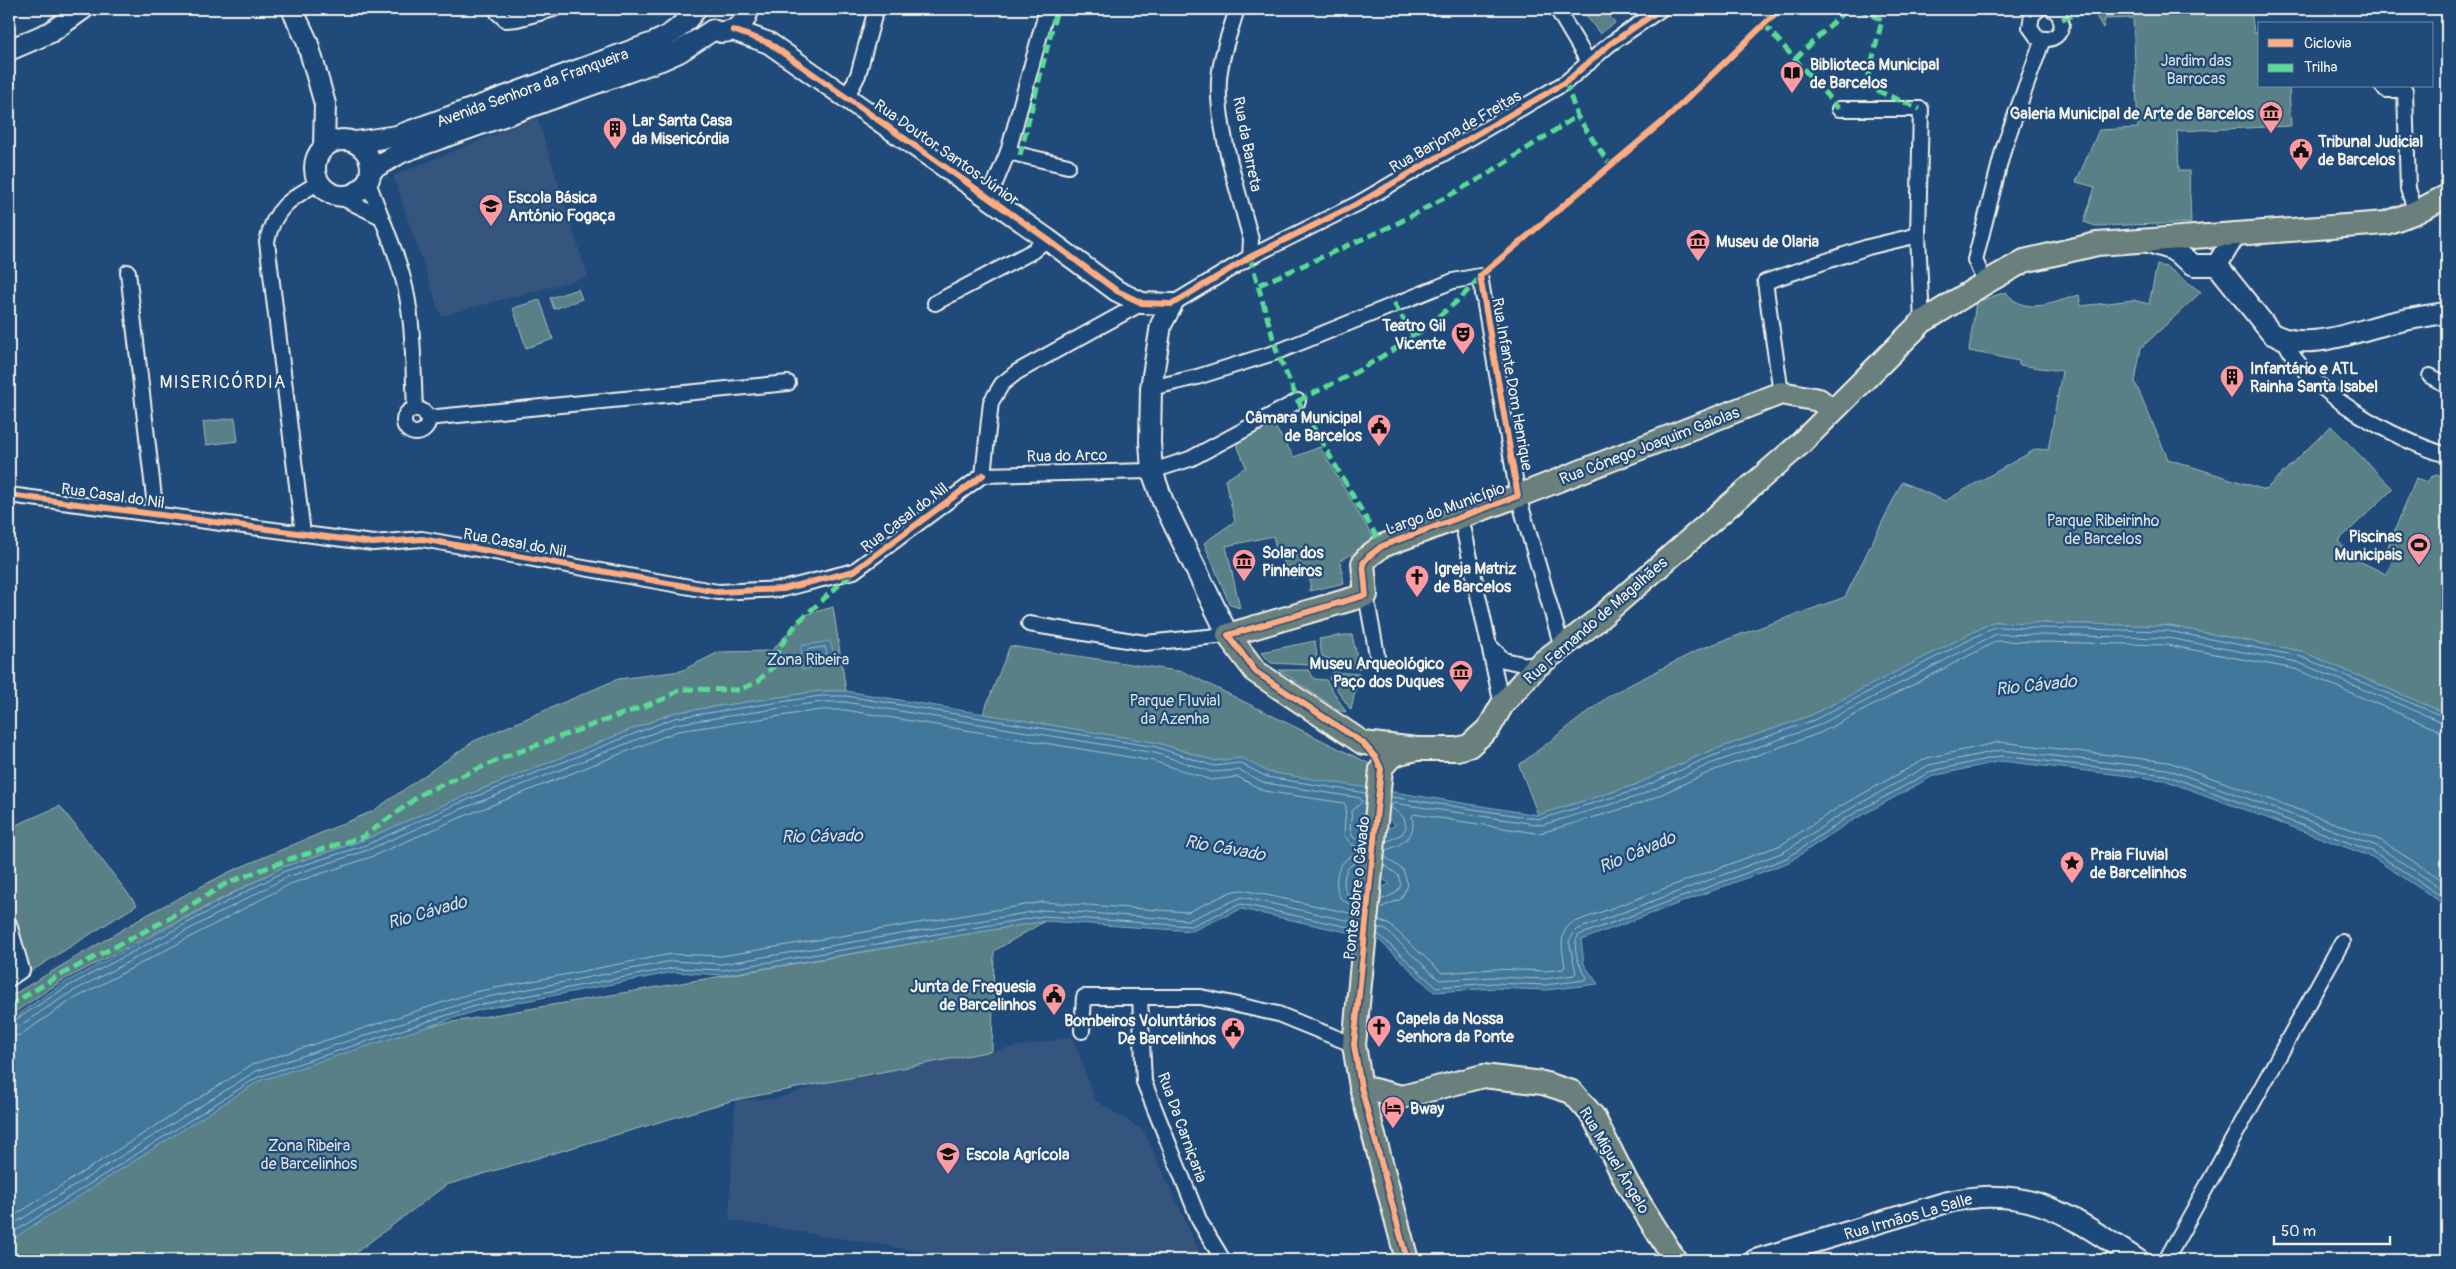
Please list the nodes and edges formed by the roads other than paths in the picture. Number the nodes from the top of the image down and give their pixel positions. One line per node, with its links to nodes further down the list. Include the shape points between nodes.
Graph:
1 (83, 9): 17 (street, via 50,32)
2 (292, 9): 22 (street, via 307,41)
3 (497, 9): 4 (street, via 506,20)
4 (554, 9)
5 (697, 9): 14 (street, via 702,22); 23 (street, Avenida Senhora da Franqueira, via 684,26 653,43 397,136)
6 (876, 9): 20 (street, via 858,75)
7 (1047, 9): 25 (street)
8 (1237, 9): 39 (street, Rua da Barreta, via 1219,78 1219,102 1251,240)
9 (1557, 9): 18 (street)
10 (1661, 9): 18 (street, Rua Barjona de Freitas, via 1610,44)
11 (2039, 9): 15 (street, via 2032,15 2030,26 2032,32)
12 (2052, 9): 15 (street, via 2062,19 2061,30 2053,38)
13 (748, 10): 14 (street, Avenida Senhora da Franqueira, via 743,22); 16 (street, Rua Doutor Santos Júnior)
14 (723, 30): 16 (street, Rua Doutor Santos Júnior); 27 (street, Avenida Senhora da Franqueira, via 661,60 402,152)
15 (2042, 39): 43 (street, via 2004,147 1975,260)
16 (769, 43): 20 (street, Rua Doutor Santos Júnior)
17 (9, 50)
18 (1589, 63): 39 (street, Rua Barjona de Freitas, via 1566,82 1359,203)
19 (2384, 88): 32 (street, via 2405,90 2408,189)
20 (846, 98): 31 (street, Rua Doutor Santos Júnior)
21 (1839, 109): 35 (street, via 1920,109)
22 (326, 111): 23 (street); 24 (street)
23 (351, 141): 24 (street, via 339,140); 27 (street, via 368,153)
24 (324, 146): 28 (street, via 315,164)
25 (1008, 152): 26 (street); 31 (street)
26 (1068, 166)
27 (370, 176): 29 (street, via 355,194); 33 (street)
28 (318, 183): 29 (street); 66 (street, via 282,208 270,224 268,242)
29 (338, 196): 33 (street)
30 (2447, 196): 32 (main road, Rua Fernando de Magalhães)
31 (989, 198): 37 (street, Rua Doutor Santos Júnior)
32 (2416, 212): 34 (main road, Rua Fernando de Magalhães, via 2386,222)
33 (381, 217): 56 (street, via 405,289)
34 (2236, 233): 36 (main road, Rua Fernando de Magalhães); 41 (street)
35 (1918, 235): 48 (street); 54 (street, via 1868,247 1765,282)
36 (2201, 235): 38 (main road, Rua Fernando de Magalhães); 40 (street, via 2183,247); 41 (street, via 2216,244)
37 (1047, 239): 44 (street, via 1033,251); 45 (street, Rua Doutor Santos Júnior, via 1118,292)
38 (2141, 240): 40 (street, via 2171,249); 43 (main road, Rua Fernando de Magalhães, via 2097,244 2024,261)
39 (1250, 257): 46 (street, Rua Barjona de Freitas)
40 (2194, 265): 41 (street)
41 (2217, 265): 49 (street, via 2272,334)
42 (128, 272): 64 (street)
43 (1984, 283): 48 (main road, Rua Fernando de Magalhães)
44 (935, 303)
45 (1142, 303): 46 (street); 61 (street, via 1017,372 1002,384 991,402)
46 (1172, 304): 53 (street, Rua Fernando de Magalhães, via 1161,325)
47 (2447, 313): 49 (street, via 2316,341)
48 (1922, 322): 57 (main road, Rua Fernando de Magalhães)
49 (2285, 341): 59 (street, via 2292,358 2335,398 2396,435)
50 (2430, 376): 52 (street)
51 (788, 383): 58 (street)
52 (2447, 385)
53 (1150, 388): 60 (street, Rua Fernando de Magalhães); 63 (street, Rua Infante Dom Henrique, via 1277,352 1394,303 1453,281 1480,276)
54 (1781, 393): 57 (main road, via 1819,400); 63 (main road, Rua Cónego Joaquim Gaiolas)
55 (1298, 401): 60 (street, Rua do Arco, via 1190,459)
56 (415, 409): 58 (street, via 424,412); 58 (street, via 406,415 407,429 414,433 422,431)
57 (1832, 411): 71 (main road, Rua Fernando de Magalhães, via 1800,444)
58 (427, 418)
59 (2447, 455)
60 (1152, 471): 61 (street, Rua do Arco); 69 (street, Rua Fernando de Magalhães, via 1163,502)
61 (983, 474): 66 (street, Rua Casal do Nil, via 854,571 783,590 718,592 422,539 373,543)
62 (9, 494): 64 (street, Rua Casal do Nil)
63 (1518, 496): 65 (main road, Largo do Município); 71 (street, Largo do Município)
64 (156, 515): 66 (street, Rua Casal do Nil)
65 (1461, 517): 67 (main road, Largo do Município, via 1382,546 1369,556 1363,563); 70 (street, Largo do Município)
66 (302, 534)
67 (1366, 595): 69 (main road); 72 (street)
68 (1028, 624): 69 (street, via 1145,643)
69 (1228, 635): 75 (main road, Rua Fernando de Magalhães, via 1256,672)
70 (1489, 645): 73 (street, via 1504,660); 74 (street, Largo do Município)
71 (1562, 647): 73 (main road, Rua Fernando de Magalhães)
72 (1377, 655)
73 (1536, 667): 74 (main road, Rua Fernando de Magalhães)
74 (1502, 705): 76 (main road, Rua Fernando de Magalhães, via 1489,728 1469,746)
75 (1363, 743): 76 (main road, Rua Fernando de Magalhães); 77 (main road, via 1376,758)
76 (1416, 749): 77 (main road, via 1388,758)
77 (1381, 772): 83 (main road, Ponte sobre o Cávado)
78 (9, 924): 80 (street, via 22,970)
79 (2342, 942): 90 (street)
80 (9, 979)
81 (1140, 998): 82 (street, via 1084,997); 83 (street, via 1201,997 1278,1014); 85 (street, Rua Da Carniçaria, via 1144,1082 1200,1222)
82 (1082, 1031)
83 (1354, 1045): 84 (main road, Ponte sobre o Cávado)
84 (1361, 1087): 86 (main road, Ponte sobre o Cávado); 87 (main road, Rua Miguel Ângelo, via 1402,1097 1483,1076 1543,1083 1572,1092 1593,1116 1627,1183)
85 (1223, 1260)
86 (1407, 1260)
87 (1674, 1260)
88 (1755, 1260): 89 (street, Rua Irmãos La Salle, via 1971,1196 2008,1195 2045,1205 2078,1220)
89 (2138, 1260)
90 (2166, 1260)

